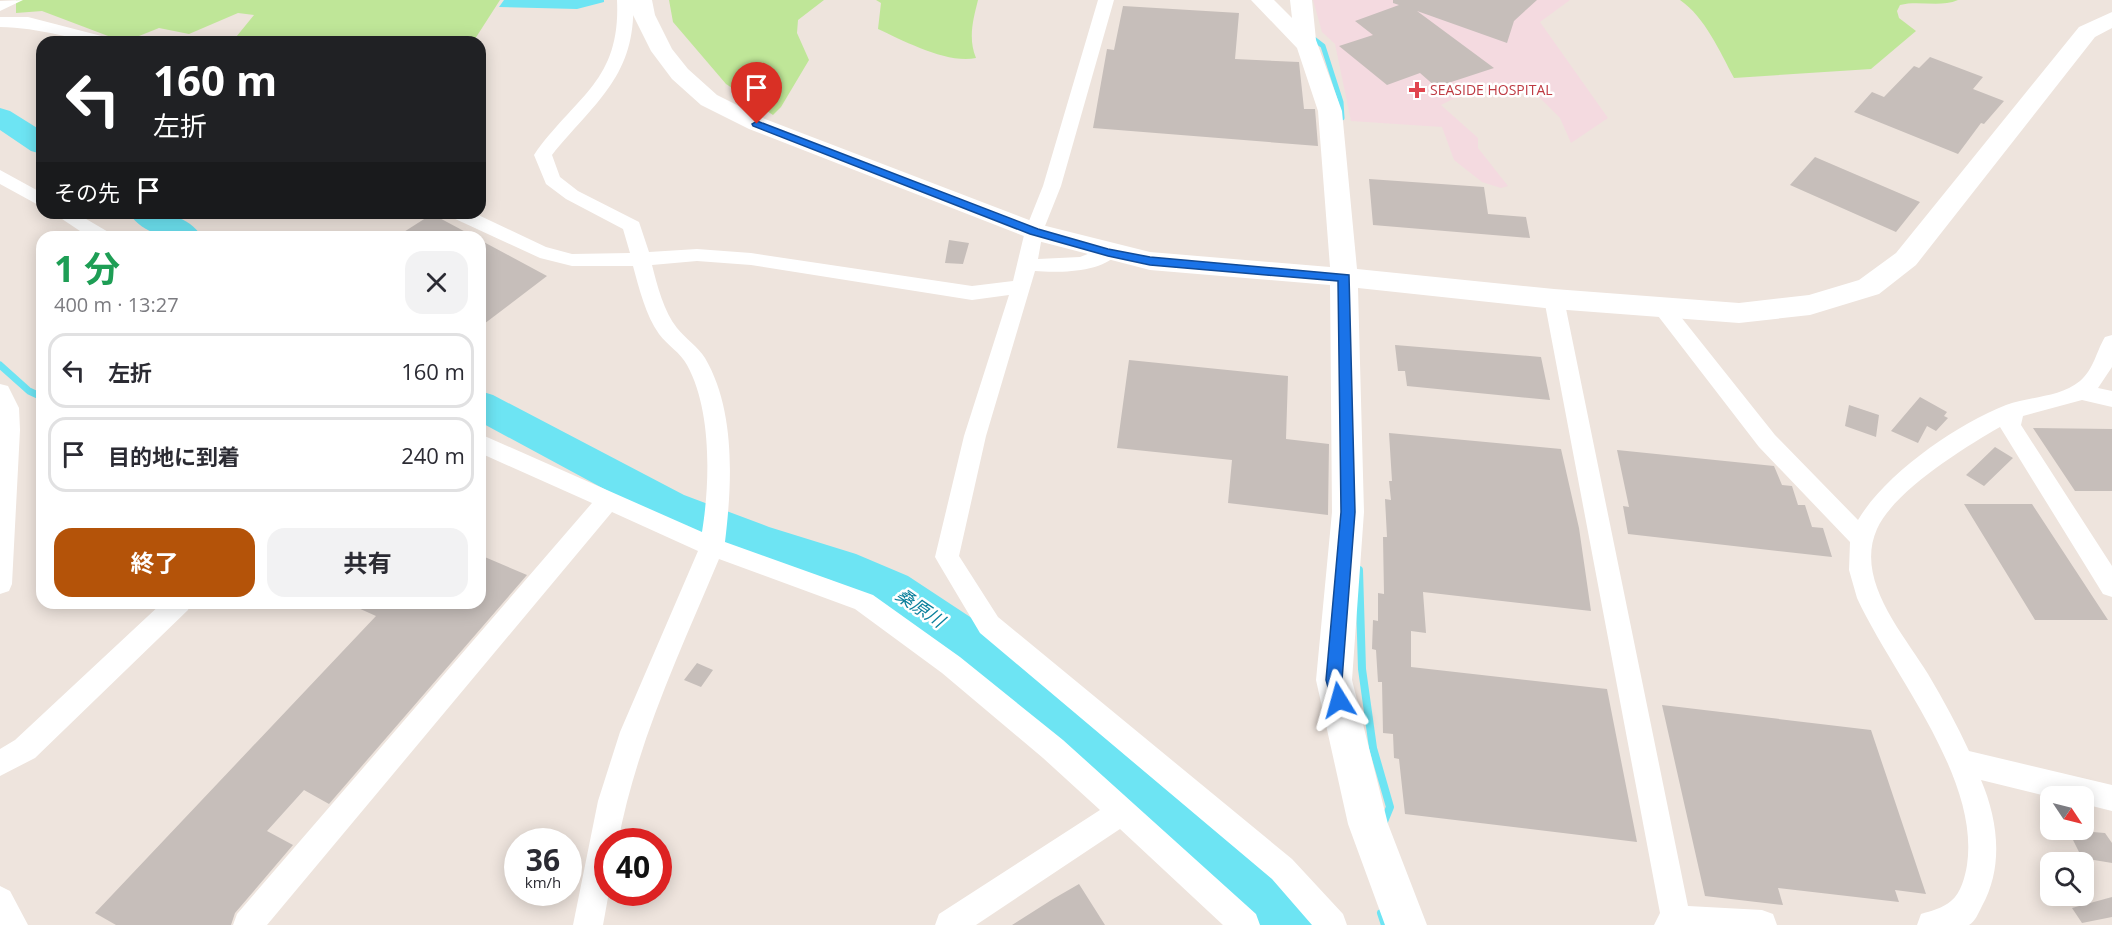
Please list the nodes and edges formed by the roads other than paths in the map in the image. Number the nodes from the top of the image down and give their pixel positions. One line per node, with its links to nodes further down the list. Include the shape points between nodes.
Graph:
1 (15, 0): 7 (street)
2 (625, 0): 19 (street, via 623,49 610,75 596,97 543,155 552,180 572,195 632,226)
3 (641, 0): 17 (street, via 662,51 709,100 757,124)
4 (1106, 0): 17 (street, via 1052,186)
5 (1262, 0): 11 (street)
6 (1301, 0): 11 (street)
7 (0, 6)
8 (2112, 19): 23 (street, via 2087,32 1906,259 1869,287 1810,305 1739,313)
9 (0, 22): 10 (street, via 28,22)
10 (83, 36)
11 (1306, 37): 21 (street, via 1329,111)
12 (0, 176): 13 (street)
13 (36, 197)
14 (72, 219): 16 (street)
15 (471, 219): 19 (street, via 540,252 572,260)
16 (93, 231)
17 (1034, 231): 18 (street); 20 (street)
18 (1108, 252): 20 (street, via 1099,258 1047,266); 21 (street, via 1150,261)
19 (642, 258): 20 (street, via 697,255 751,259 972,293); 32 (street, via 648,286 667,330 696,361 714,411 719,496)
20 (1025, 275): 47 (street, via 975,436 947,557 989,625 1282,869)
21 (1358, 279): 22 (street); 48 (street, via 1348,512 1334,680 1368,824)
22 (1554, 299): 23 (street); 41 (street)
23 (1662, 307): 31 (street, via 1767,441)
24 (2112, 342): 26 (street, via 2103,366)
25 (0, 392): 33 (street, via 8,408 9,430)
26 (2080, 392): 27 (street); 28 (street, via 2057,402)
27 (2112, 399)
28 (2014, 411): 31 (street, via 1984,424 1952,445 1888,498 1868,523); 34 (street, via 2010,426)
29 (486, 446): 30 (street)
30 (608, 501): 32 (street); 43 (street)
31 (1863, 539): 36 (street, via 1860,558 1875,610)
32 (712, 548): 39 (street, via 864,602 998,702); 44 (street, via 633,732 612,801)
33 (0, 584)
34 (2112, 587)
35 (174, 609): 37 (street, via 25,749)
36 (1960, 762): 38 (street); 50 (street, via 1982,827 1983,857 1977,889 1963,911)
37 (0, 763)
38 (2112, 798)
39 (1123, 812): 45 (street); 46 (street)
40 (0, 901): 42 (street)
41 (1673, 922): 49 (street)
42 (13, 925)
43 (248, 925)
44 (588, 925)
45 (950, 925)
46 (1245, 925)
47 (1332, 925)
48 (1406, 925)
49 (1762, 925)
50 (1932, 925)

